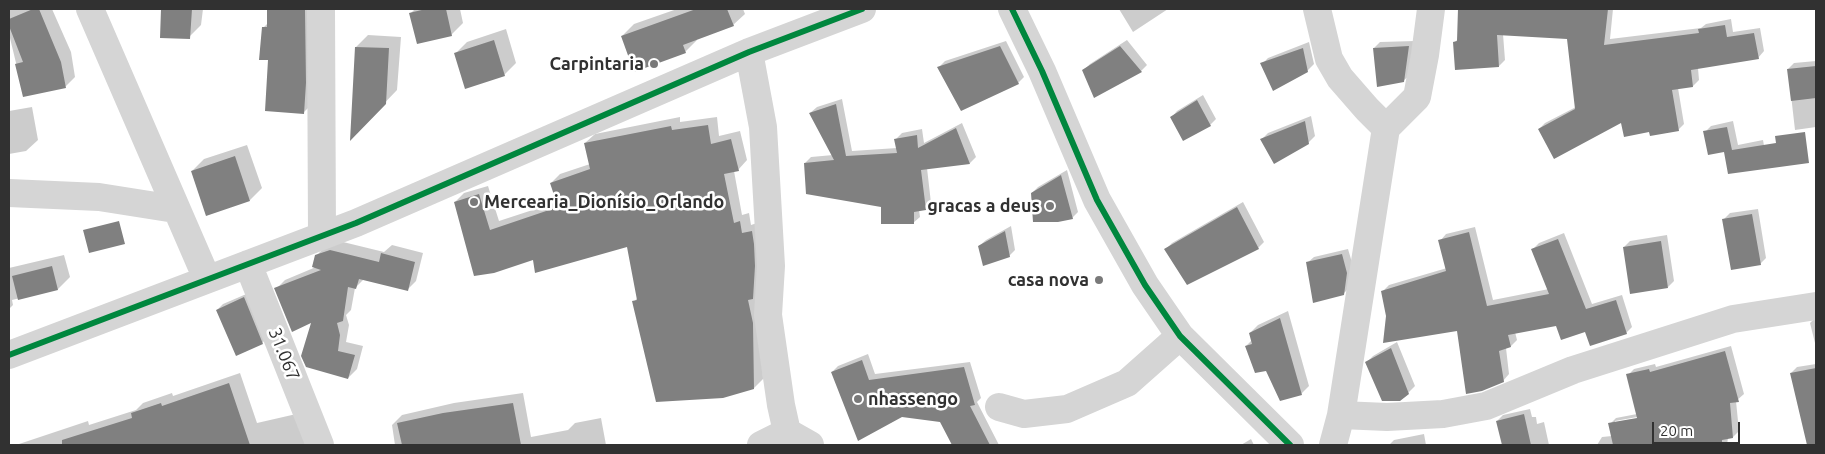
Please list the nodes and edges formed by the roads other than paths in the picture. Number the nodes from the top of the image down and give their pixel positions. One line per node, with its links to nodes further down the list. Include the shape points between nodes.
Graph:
1 (90, 9): 10 (street)
2 (321, 9): 11 (street)
3 (862, 9): 7 (street)
4 (1012, 9): 15 (street, via 1042,70 1096,200 1145,285)
5 (1317, 9): 8 (street, via 1329,59 1340,78)
6 (1431, 9): 8 (street, via 1417,97)
7 (749, 52): 11 (street); 19 (street, via 763,127 771,266 768,315 781,405)
8 (1386, 128): 18 (street)
9 (9, 194): 10 (street, via 99,198)
10 (176, 209): 13 (street)
11 (322, 236): 12 (street)
12 (248, 264): 13 (street); 20 (street, 31.067)
13 (207, 280): 16 (street)
14 (1816, 306): 18 (street, via 1734,319 1573,370 1486,406 1443,414 1387,418)
15 (1180, 336): 17 (street, via 1127,383 1067,409 1024,414); 22 (street)
16 (9, 355)
17 (999, 407)
18 (1342, 415): 23 (street)
19 (798, 438): 21 (street)
20 (320, 445)
21 (761, 445)
22 (1290, 445)
23 (1333, 445)

